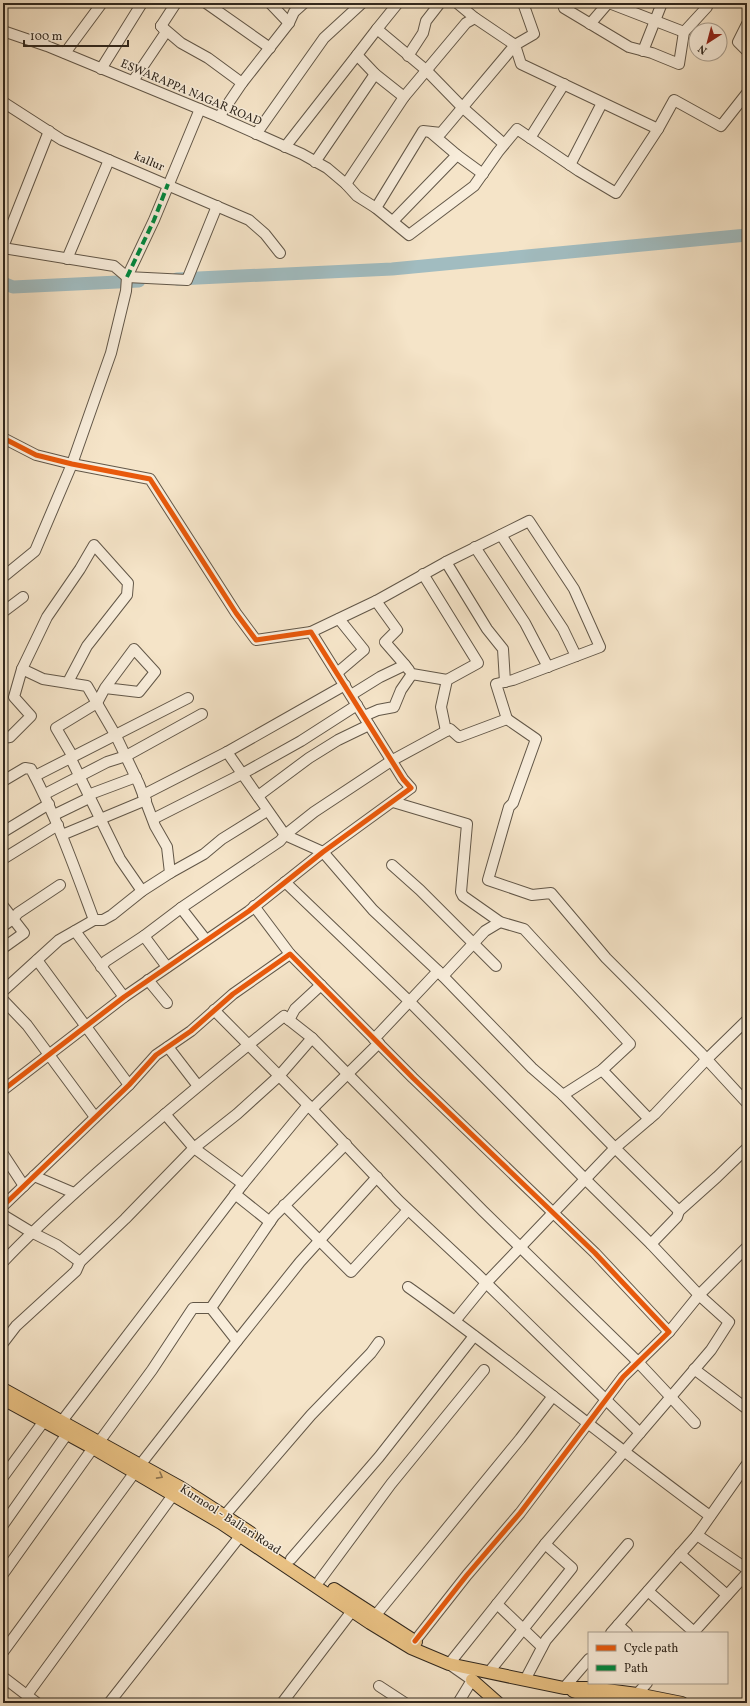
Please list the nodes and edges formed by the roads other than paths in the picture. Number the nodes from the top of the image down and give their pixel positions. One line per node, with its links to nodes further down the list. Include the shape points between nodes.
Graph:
1 (102, 3): 29 (street)
2 (142, 3): 32 (street)
3 (176, 3): 21 (street)
4 (206, 3): 26 (street)
5 (270, 3): 18 (street)
6 (304, 3): 18 (street, via 294,12)
7 (362, 3): 48 (street, via 324,38)
8 (398, 3): 22 (street)
9 (440, 3): 31 (street, via 426,21 423,33)
10 (457, 3): 16 (street)
11 (523, 3): 25 (street, via 534,34)
12 (567, 3): 19 (street, via 564,8)
13 (608, 3): 17 (street); 19 (street)
14 (662, 3): 17 (street)
15 (702, 3): 24 (street, via 707,7)
16 (475, 18): 25 (street); 33 (street, via 466,23)
17 (655, 21): 24 (street); 27 (street)
18 (289, 23): 26 (street)
19 (590, 24): 27 (street, via 629,47)
20 (747, 24): 28 (street, via 738,42)
21 (160, 26): 35 (street, via 166,32); 36 (street)
22 (377, 29): 30 (street); 31 (street)
23 (3, 32): 29 (street, ESWARAPPA NAGAR ROAD)
24 (684, 32): 27 (street, via 679,64)
25 (514, 45): 37 (street, via 521,64); 42 (street)
26 (270, 48): 36 (street)
27 (643, 51)
28 (747, 51)
29 (65, 54): 32 (street, ESWARAPPA NAGAR ROAD)
30 (357, 55): 34 (street); 51 (street)
31 (408, 56): 33 (street)
32 (102, 69): 35 (street, ESWARAPPA NAGAR ROAD)
33 (426, 70): 39 (street); 42 (street)
34 (375, 74): 39 (street); 54 (street)
35 (133, 81): 43 (street, ESWARAPPA NAGAR ROAD)
36 (242, 83): 44 (street)
37 (564, 84): 41 (street); 49 (street)
38 (747, 93): 45 (street, via 721,126 674,100)
39 (404, 98): 58 (street)
40 (3, 102): 46 (street, kallur)
41 (602, 103): 45 (street); 55 (street)
42 (462, 107): 47 (street, via 441,133); 50 (street)
43 (200, 109): 44 (street, ESWARAPPA NAGAR ROAD); 57 (street)
44 (219, 117): 48 (street, ESWARAPPA NAGAR ROAD)
45 (658, 129): 55 (street, via 616,192)
46 (49, 131): 53 (street, kallur, via 62,140); 62 (street)
47 (430, 132): 52 (street); 60 (street, via 423,131)
48 (256, 134): 51 (street, ESWARAPPA NAGAR ROAD)
49 (530, 138): 50 (street, via 517,129); 55 (street)
50 (504, 144): 56 (street)
51 (285, 147): 54 (street, ESWARAPPA NAGAR ROAD)
52 (457, 155): 56 (street); 61 (street)
53 (109, 160): 57 (street, kallur); 64 (street)
54 (315, 162): 58 (street, ESWARAPPA NAGAR ROAD, via 327,168)
55 (570, 165)
56 (483, 174): 61 (street, ESWARAPPA NAGAR ROAD, via 474,186 409,235)
57 (168, 184): 59 (street, kallur); 65 (street)
58 (346, 184): 60 (street, ESWARAPPA NAGAR ROAD, via 357,196)
59 (217, 206): 63 (street, kallur, via 249,220); 65 (street, via 187,280)
60 (376, 208): 61 (street, ESWARAPPA NAGAR ROAD)
61 (393, 221)
62 (3, 248): 64 (street)
63 (280, 252)
64 (67, 259): 65 (street, via 114,266)
65 (127, 276): 67 (street, via 126,291 111,353)
66 (3, 438): 67 (street, via 36,455)
67 (72, 464): 71 (street, via 35,552); 77 (street, via 150,479 256,640)
68 (501, 535): 69 (street); 78 (street, via 563,629); 78 (street, via 529,521 574,589 600,647)
69 (475, 547): 70 (street); 80 (street, via 525,623)
70 (446, 562): 72 (street); 86 (street, via 487,629 503,649)
71 (4, 573)
72 (423, 574): 74 (street); 84 (street, via 478,663)
73 (23, 597): 75 (street)
74 (376, 601): 76 (street); 79 (street, via 397,630 385,642)
75 (3, 612)
76 (339, 619): 77 (street); 82 (street, via 364,650)
77 (311, 632): 82 (street)
78 (576, 656): 80 (street)
79 (405, 665): 83 (street); 89 (street)
80 (548, 666): 86 (street)
81 (22, 669): 85 (street, via 43,679); 85 (street, via 47,617 94,545 128,583 127,595 87,646); 99 (street, via 14,697 31,716 10,737)
82 (337, 673): 87 (street)
83 (412, 674): 84 (street); 94 (street, via 394,707)
84 (447, 680): 97 (street, via 441,707)
85 (68, 682): 91 (street, via 87,686)
86 (505, 682): 95 (street, via 496,684)
87 (345, 685): 89 (street); 100 (street)
88 (105, 688): 88 (street, via 134,649 155,672 139,692); 91 (street)
89 (351, 695): 92 (street)
90 (188, 698): 98 (street)
91 (98, 703): 98 (street); 102 (street, via 56,728)
92 (357, 705): 94 (street); 104 (street, via 301,741)
93 (202, 714): 101 (street)
94 (364, 716): 96 (street)
95 (507, 719): 97 (street, via 459,737 450,729); 164 (street, via 536,739 513,803 509,807 488,880 532,895 551,893 606,958)
96 (369, 725): 103 (street); 110 (street, via 309,758)
97 (446, 731): 103 (street)
98 (116, 736): 101 (street); 102 (street)
99 (3, 738)
100 (227, 752): 104 (street); 112 (street)
101 (126, 756): 106 (street); 107 (street)
102 (72, 758): 105 (street); 106 (street)
103 (391, 761): 113 (street, via 411,788); 122 (street, via 314,812)
104 (242, 774): 110 (street); 118 (street)
105 (36, 776): 108 (street, via 31,769 25,768); 109 (street)
106 (79, 776): 109 (street); 111 (street)
107 (136, 777): 111 (street); 112 (street)
108 (3, 781)
109 (45, 794): 114 (street)
110 (258, 796): 115 (street)
111 (89, 797): 116 (street); 117 (street)
112 (144, 797): 117 (street); 118 (street)
113 (393, 802): 123 (street); 135 (street, via 467,824 461,892)
114 (49, 804): 116 (street); 120 (street)
115 (268, 811): 122 (street); 126 (street, via 222,839 204,854)
116 (54, 815): 119 (street)
117 (100, 819): 121 (street); 129 (street, via 120,858)
118 (153, 819): 126 (street, via 167,847)
119 (58, 825): 121 (street); 124 (street)
120 (3, 832)
121 (62, 835): 134 (street)
122 (285, 835): 123 (street); 132 (street, via 229,877)
123 (323, 852): 127 (street); 147 (street, via 373,910)
124 (3, 859)
125 (392, 865): 140 (street)
126 (170, 873): 129 (street)
127 (285, 882): 131 (street); 153 (street)
128 (60, 885): 133 (street)
129 (142, 891): 134 (street, via 112,915 103,920)
130 (3, 906): 133 (street)
131 (254, 906): 139 (street); 142 (street)
132 (181, 908): 138 (street); 139 (street)
133 (13, 919): 136 (street); 141 (street, via 24,933)
134 (94, 920): 137 (street)
135 (500, 922): 140 (street, via 485,931); 165 (street, via 524,929 630,1044)
136 (3, 926)
137 (75, 931): 143 (street, via 59,940); 145 (street)
138 (144, 936): 145 (street, via 112,956); 146 (street)
139 (206, 940): 146 (street)
140 (474, 943): 144 (street); 147 (street)
141 (3, 948)
142 (290, 954): 149 (street); 155 (street)
143 (37, 960): 150 (street); 158 (street)
144 (496, 966)
145 (101, 967): 151 (street)
146 (167, 967): 148 (street)
147 (440, 974): 153 (street); 171 (street, via 532,1068)
148 (148, 980): 151 (street); 154 (street)
149 (321, 985): 156 (street, via 295,1009); 160 (street)
150 (3, 991)
151 (124, 997): 158 (street)
152 (3, 1000): 163 (street, via 28,1025)
153 (409, 1001): 160 (street); 184 (street)
154 (167, 1003)
155 (214, 1010): 161 (street); 162 (street)
156 (289, 1020): 159 (street); 161 (street, via 284,1016)
157 (747, 1020): 164 (street)
158 (85, 1026): 163 (street); 168 (street)
159 (312, 1038): 166 (street); 167 (street)
160 (376, 1041): 166 (street); 193 (street)
161 (248, 1045): 167 (street); 169 (street)
162 (168, 1047): 168 (street, via 156,1055); 169 (street)
163 (49, 1054): 170 (street); 175 (street)
164 (706, 1060): 172 (street); 176 (street)
165 (602, 1070): 171 (street); 176 (street)
166 (347, 1074): 173 (street); 199 (street)
167 (279, 1076): 173 (street); 178 (street)
168 (129, 1085): 175 (street)
169 (198, 1086): 174 (street)
170 (3, 1090)
171 (563, 1095): 179 (street)
172 (747, 1103)
173 (310, 1107): 177 (street); 185 (street)
174 (165, 1114): 178 (street); 187 (street)
175 (95, 1117): 182 (street)
176 (649, 1119): 179 (street)
177 (346, 1144): 183 (street); 189 (street)
178 (194, 1148): 185 (street); 202 (street)
179 (615, 1148): 184 (street); 192 (street)
180 (747, 1148): 192 (street)
181 (3, 1154): 186 (street)
182 (34, 1176): 186 (street); 187 (street)
183 (376, 1177): 191 (street); 197 (street)
184 (586, 1180): 193 (street); 198 (street)
185 (243, 1184): 188 (street)
186 (24, 1186): 190 (street)
187 (74, 1193): 196 (street)
188 (235, 1194): 195 (street); 223 (street)
189 (284, 1205): 195 (street); 197 (street)
190 (3, 1206)
191 (408, 1210): 197 (street, via 351,1272); 203 (street)
192 (679, 1211): 198 (street, via 677,1217)
193 (554, 1214): 199 (street); 208 (street, via 595,1253)
194 (3, 1215): 196 (street)
195 (270, 1222): 206 (street)
196 (31, 1232): 201 (street); 202 (street, via 57,1245)
197 (320, 1240): 210 (street)
198 (651, 1244): 205 (street)
199 (521, 1247): 203 (street); 213 (street)
200 (747, 1247): 205 (street)
201 (3, 1262)
202 (80, 1262): 212 (street, via 76,1271 16,1326)
203 (486, 1283): 207 (street); 220 (street)
204 (408, 1287): 207 (street)
205 (700, 1295): 208 (street); 214 (street, via 729,1322)
206 (212, 1308): 210 (street); 228 (street, via 193,1308 152,1370)
207 (455, 1321): 209 (street)
208 (669, 1332): 213 (street)
209 (474, 1336): 217 (street); 242 (street, via 379,1457)
210 (238, 1341): 231 (street)
211 (379, 1342): 234 (street, via 311,1415)
212 (3, 1343)
213 (637, 1361): 218 (street); 220 (street)
214 (694, 1369): 218 (street); 221 (street)
215 (484, 1370): 246 (street, via 391,1484)
216 (3, 1389): 223 (main road, Kurnool - Ballari Road)
217 (553, 1396): 224 (street); 251 (street)
218 (671, 1397): 225 (street); 226 (street)
219 (3, 1399): 222 (main road, Kurnool - Ballari Road)
220 (605, 1400): 224 (street); 226 (street)
221 (747, 1409)
222 (44, 1421): 227 (main road, Kurnool - Ballari Road); 232 (street)
223 (62, 1421): 228 (main road, Kurnool - Ballari Road)
224 (588, 1423): 229 (street); 258 (street, via 520,1513)
225 (695, 1423)
226 (640, 1433): 229 (street)
227 (67, 1434): 228 (main road, Kurnool - Ballari Road); 236 (street)
228 (96, 1445): 231 (main road, Kurnool - Ballari Road); 245 (street)
229 (623, 1452): 235 (street); 239 (street)
230 (747, 1464): 235 (street)
231 (138, 1469): 233 (main road, Kurnool - Ballari Road); 234 (main road, Kurnool - Ballari Road, one-way to 234); 260 (street)
232 (3, 1477)
233 (173, 1495): 237 (main road, Kurnool - Ballari Road); 271 (street)
234 (225, 1515): 242 (main road, Kurnool - Ballari Road)
235 (710, 1516): 238 (street)
236 (3, 1524)
237 (241, 1535): 250 (main road, Kurnool - Ballari Road); 274 (street)
238 (697, 1535): 241 (street); 243 (street)
239 (545, 1544): 249 (street); 253 (street, via 572,1568)
240 (628, 1544): 259 (street, via 563,1618)
241 (680, 1554): 247 (street); 248 (street)
242 (291, 1559): 246 (main road, Kurnool - Ballari Road)
243 (747, 1569)
244 (747, 1573): 248 (street)
245 (3, 1574)
246 (320, 1580): 251 (main road, Kurnool - Ballari Road)
247 (648, 1591): 252 (street); 256 (street)
248 (728, 1595): 257 (street)
249 (497, 1604): 253 (street); 262 (street)
250 (352, 1611): 262 (main road, Kurnool - Ballari Road, via 411,1648); 275 (street)
251 (375, 1616): 258 (main road, Kurnool - Ballari Road)
252 (618, 1625): 254 (street); 255 (street)
253 (523, 1630): 259 (street); 263 (street)
254 (612, 1632)
255 (626, 1632)
256 (693, 1632)
257 (695, 1632)
258 (415, 1641): 262 (main road, Kurnool - Ballari Road)
259 (542, 1647): 266 (street)
260 (3, 1652)
261 (588, 1660): 269 (street)
262 (449, 1664): 263 (main road, Kurnool - Ballari Road); 265 (street)
263 (489, 1672): 266 (main road, Kurnool - Ballari Road)
264 (3, 1677): 271 (street)
265 (472, 1680): 277 (street); 278 (main road)
266 (525, 1680): 269 (main road, Kurnool - Ballari Road)
267 (646, 1684): 270 (street)
268 (378, 1686): 276 (street)
269 (564, 1688): 272 (main road, Kurnool - Ballari Road)
270 (637, 1694): 272 (main road, Kurnool - Ballari Road); 280 (main road, Kurnool - Ballari Road)
271 (27, 1695): 273 (street)
272 (589, 1696): 279 (main road)
273 (37, 1703)
274 (109, 1703)
275 (282, 1703)
276 (405, 1703)
277 (458, 1703)
278 (498, 1703)
279 (618, 1703)
280 (682, 1703)

